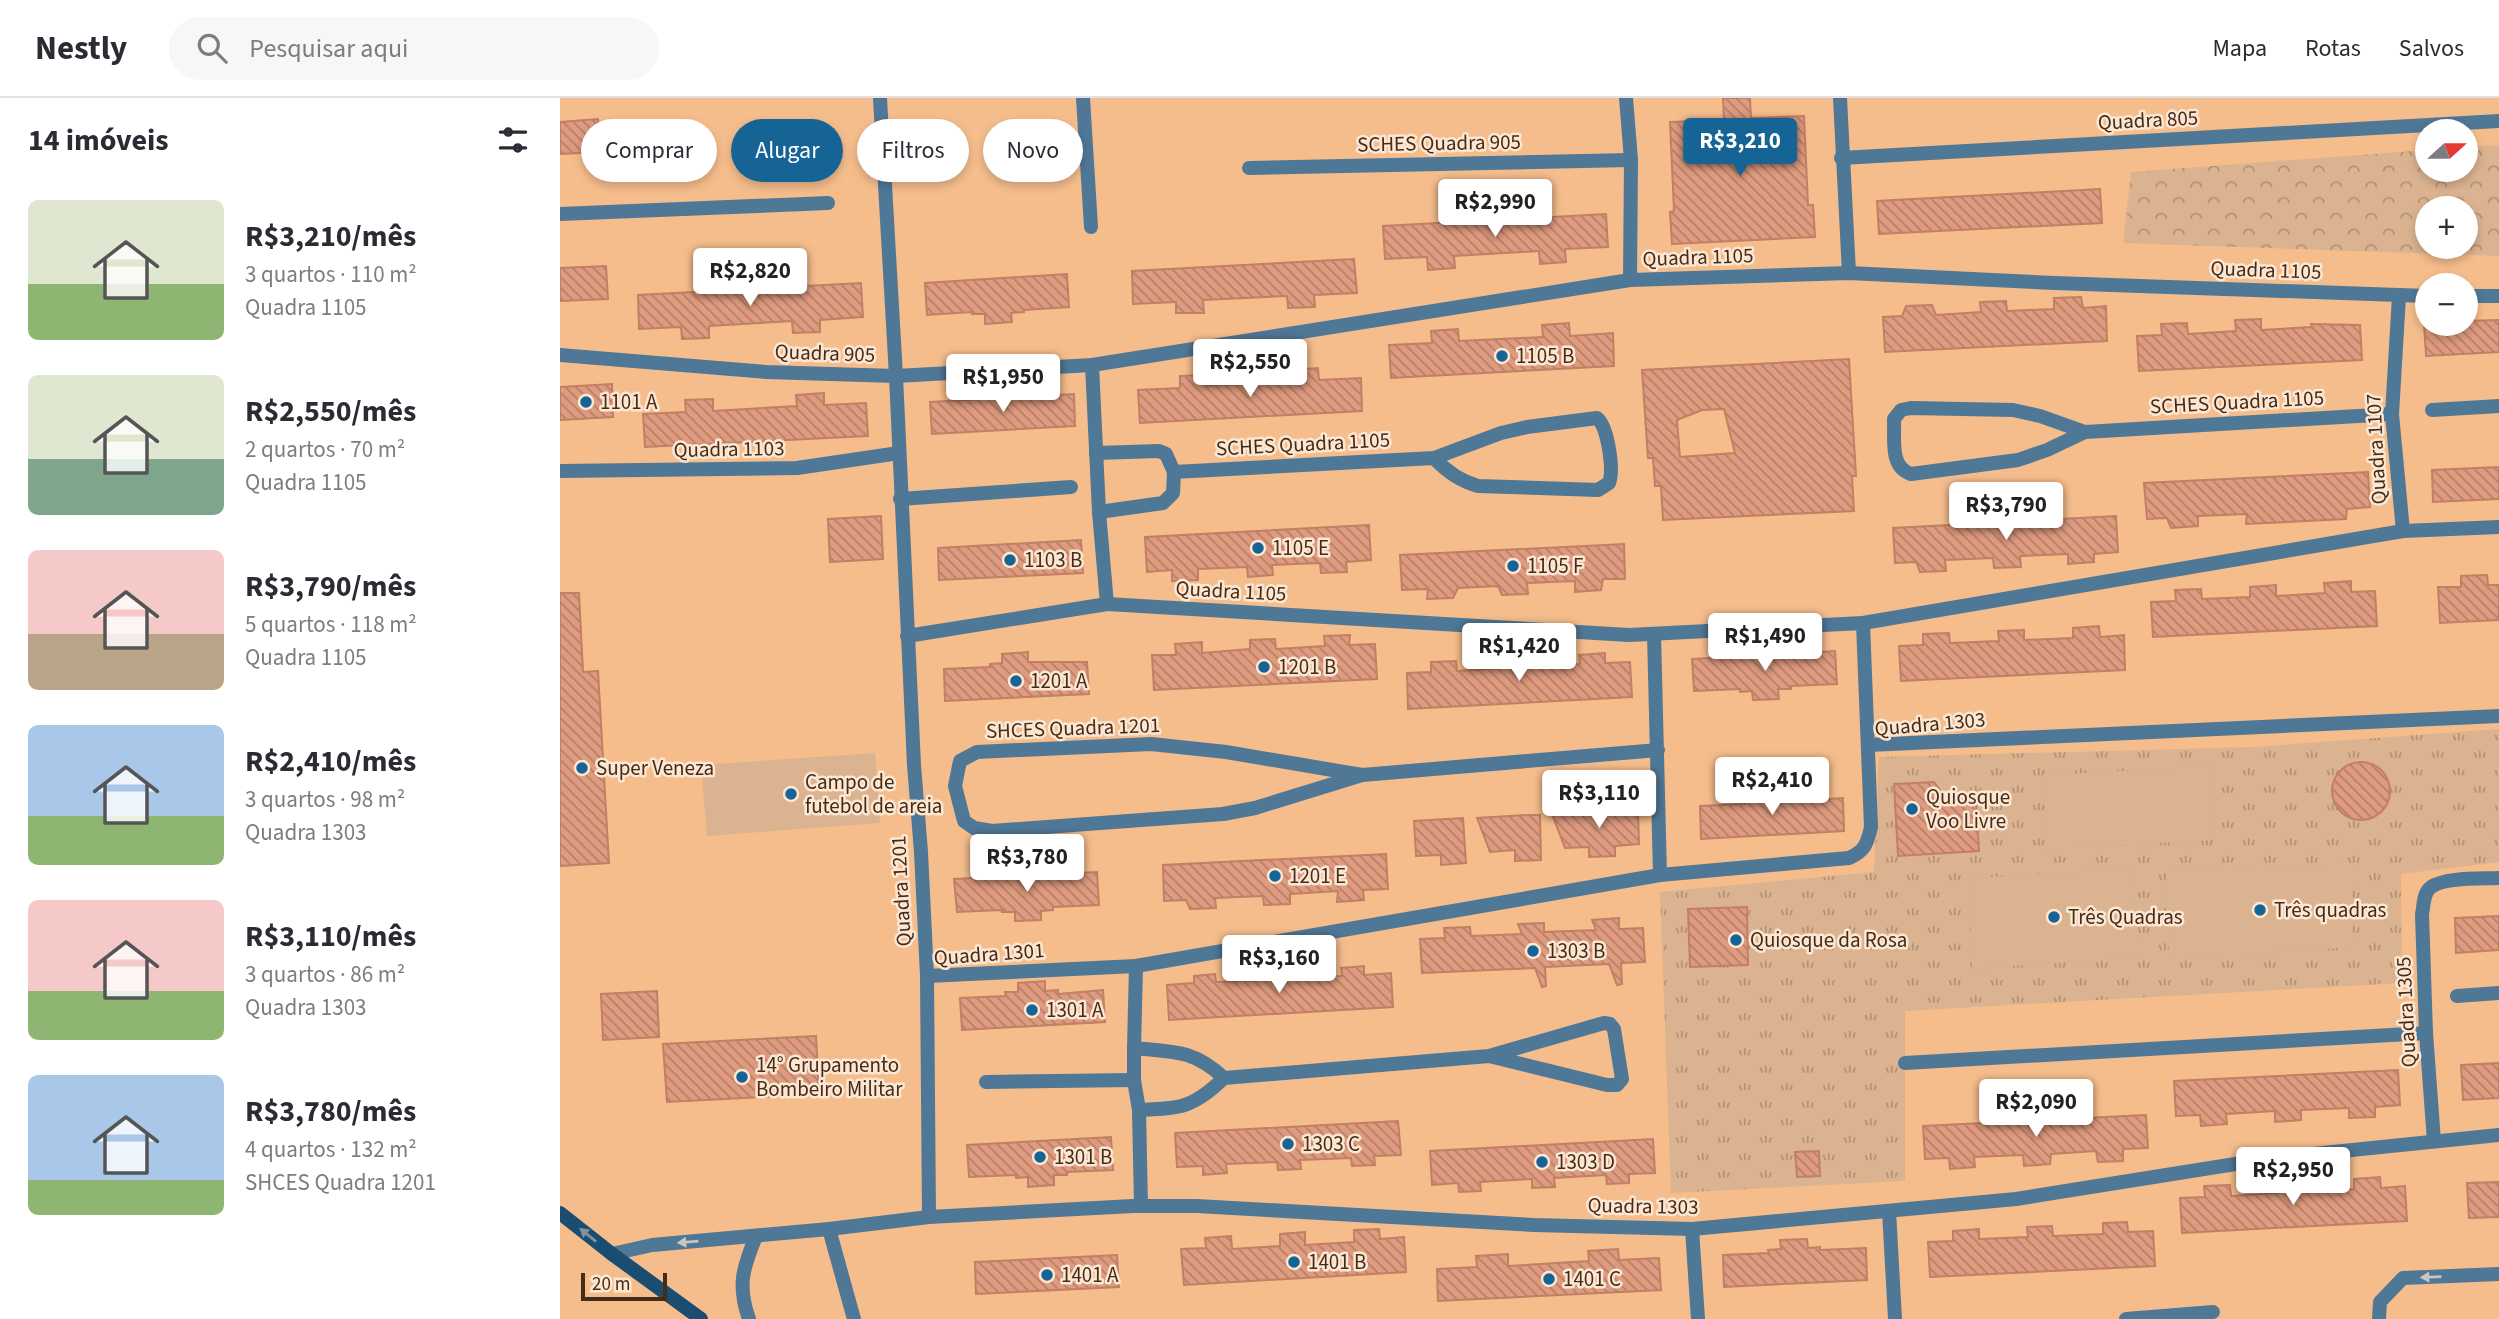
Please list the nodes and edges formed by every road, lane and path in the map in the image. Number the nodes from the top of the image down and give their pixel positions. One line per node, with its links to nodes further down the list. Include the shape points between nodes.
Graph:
1 (880, 98): 20 (street, Quadra 905)
2 (1083, 98): 11 (street)
3 (1626, 98): 7 (street)
4 (1840, 98): 6 (street)
5 (2499, 121): 6 (street, Quadra 805)
6 (1841, 158): 12 (street)
7 (1631, 160): 8 (street, SCHES Quadra 905); 13 (street)
8 (1249, 168)
9 (828, 203): 10 (street)
10 (560, 214)
11 (1091, 227)
12 (1849, 273): 13 (street, Quadra 1105); 14 (street, Quadra 1105)
13 (1630, 280): 19 (street, Quadra 1105)
14 (2399, 296): 15 (street); 23 (street, Quadra 1107)
15 (2415, 296)
16 (2478, 296): 17 (street)
17 (2499, 296)
18 (560, 355): 20 (street, Quadra 905, via 766,372)
19 (1092, 365): 20 (street); 26 (street)
20 (896, 376): 25 (street)
21 (2499, 406): 22 (street)
22 (2432, 410)
23 (2392, 414): 24 (street, SCHES Quadra 1105); 34 (street, Quadra 1107)
24 (2085, 432): 24 (street, SCHES Quadra 1105, via 2013,410 1911,408 1901,410 1894,419 1896,462 1911,474 2018,460)
25 (899, 453): 28 (street, Quadra 1103, via 797,468); 31 (street)
26 (1096, 453): 29 (street, via 1159,451 1166,454); 32 (street)
27 (1434, 458): 27 (street, SCHES Quadra 1105, via 1446,470 1478,486 1598,490 1609,483 1612,471 1604,424 1597,418 1500,433); 29 (street, SCHES Quadra 1105)
28 (560, 471)
29 (1174, 472): 32 (street, via 1173,493 1163,503)
30 (1071, 486): 31 (street)
31 (900, 499): 38 (street)
32 (1099, 512): 35 (street)
33 (2499, 527): 34 (street, Quadra 1107)
34 (2403, 531): 36 (street, Quadra 1105)
35 (1107, 604): 37 (street, Quadra 1105); 38 (street)
36 (1863, 623): 37 (street, Quadra 1105); 40 (street)
37 (1654, 634): 41 (street)
38 (907, 636): 46 (street, Quadra 1201)
39 (2499, 716): 40 (street, Quadra 1303)
40 (1868, 745): 43 (street, Quadra 1303, via 1871,827 1860,853 1849,858)
41 (1658, 750): 42 (street, SHCES Quadra 1201); 43 (street)
42 (1362, 775): 42 (street, SHCES Quadra 1201, via 1146,744 977,752 960,761 955,786 964,821 992,831 1223,814)
43 (1660, 874): 45 (street, Quadra 1303)
44 (2499, 878): 49 (street, Quadra 1305, via 2447,882 2425,894)
45 (1136, 966): 46 (street, Quadra 1301); 50 (street)
46 (926, 976): 62 (street, Quadra 1301)
47 (2499, 993): 48 (street)
48 (2457, 996)
49 (2427, 1032): 52 (street); 58 (street, Quadra 1305)
50 (1134, 1048): 53 (street, via 1191,1055); 54 (street)
51 (1489, 1056): 51 (street, via 1607,1086 1622,1079 1614,1029 1608,1023); 53 (street)
52 (1905, 1062)
53 (1224, 1078): 56 (street, via 1186,1105)
54 (1134, 1080): 55 (street); 56 (street)
55 (986, 1082)
56 (1139, 1110): 59 (street)
57 (2499, 1135): 58 (street)
58 (2434, 1141): 60 (street, Quadra 1303, via 2273,1158 2016,1199)
59 (1141, 1206): 62 (street); 64 (street, Quadra 1303)
60 (1889, 1211): 64 (street, Quadra 1303); 73 (street)
61 (560, 1213): 66 (main road, one-way to 61)
62 (929, 1217): 63 (street)
63 (828, 1229): 65 (street); 71 (street)
64 (1692, 1229): 72 (street)
65 (756, 1236): 66 (street, one-way to 66, via 652,1245); 70 (street, via 742,1273 741,1290)
66 (612, 1254): 69 (main road)
67 (2499, 1274): 75 (street, one-way to 75, via 2403,1278 2380,1302)
68 (2213, 1312): 74 (street)
69 (701, 1319)
70 (749, 1319)
71 (853, 1319)
72 (1698, 1319)
73 (1895, 1319)
74 (2126, 1319)
75 (2379, 1319)

